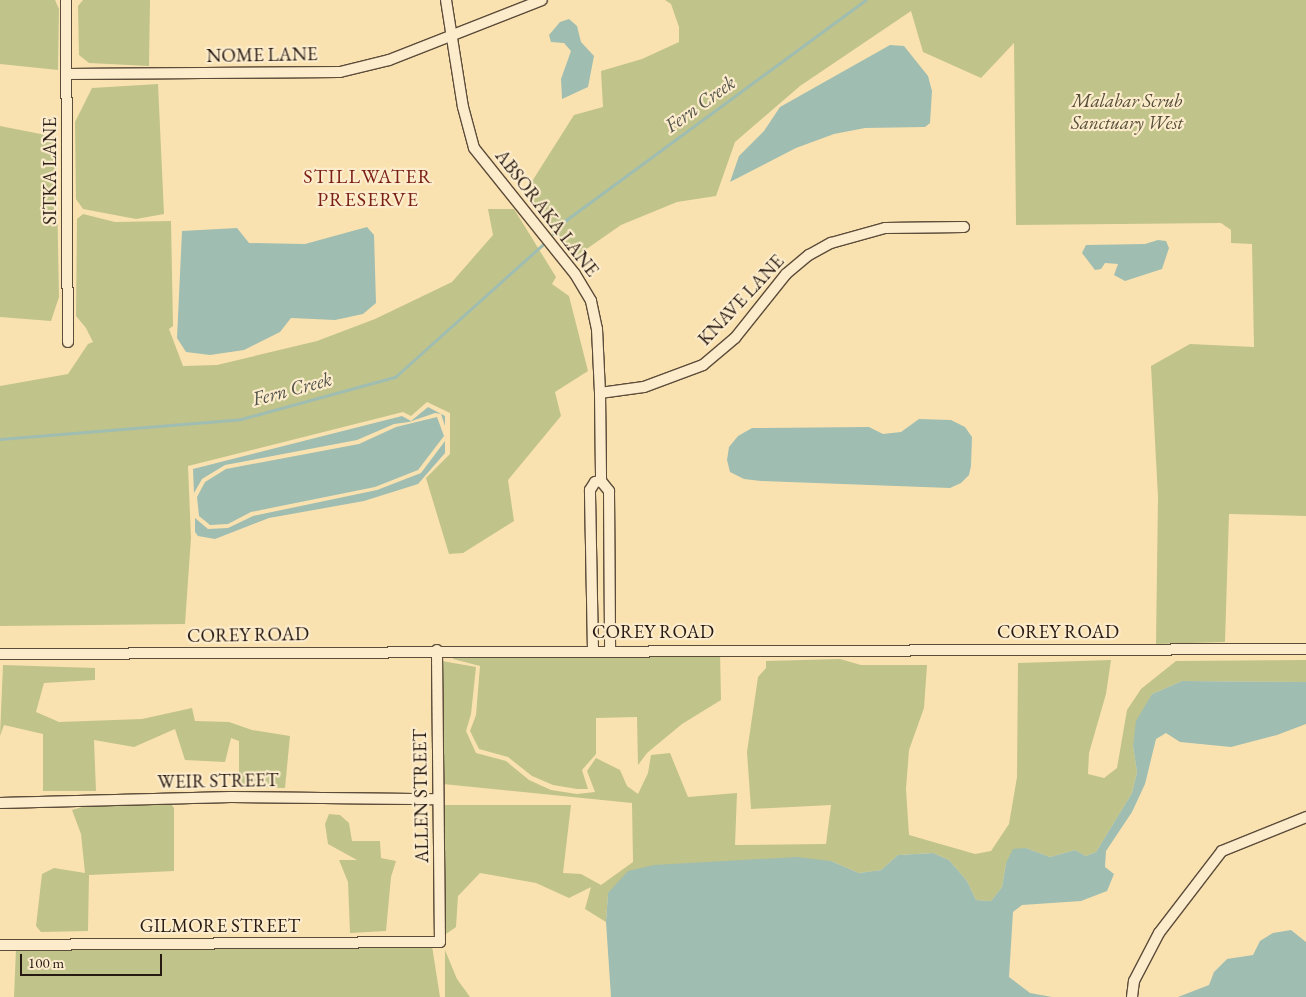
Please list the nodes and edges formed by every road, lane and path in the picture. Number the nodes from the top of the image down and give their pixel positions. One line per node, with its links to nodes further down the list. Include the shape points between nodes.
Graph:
1 (66, 0): 5 (street, SITKA LANE)
2 (446, 0): 4 (street, ABSORAKA LANE)
3 (542, 0): 4 (street, NOME LANE)
4 (452, 36): 5 (street, NOME LANE, via 389,60 340,72); 8 (street, ABSORAKA LANE, via 463,107 474,148 575,274 591,301 597,329)
5 (67, 74): 7 (street, SITKA LANE)
6 (964, 227): 8 (street, KNAVE LANE, via 885,228 831,243 809,255 786,274 735,338 703,365 644,387)
7 (68, 342)
8 (600, 393): 9 (street, ABSORAKA LANE)
9 (601, 481): 10 (street, ABSORAKA LANE, via 609,491); 11 (street, via 595,482 590,490)
10 (609, 583): 11 (street); 12 (street, ABSORAKA LANE)
11 (591, 584): 15 (street)
12 (610, 649): 13 (street, COREY ROAD); 15 (street, COREY ROAD)
13 (1306, 649)
14 (438, 650): 15 (street, COREY ROAD); 16 (street, COREY ROAD); 17 (street, ALLEN STREET)
15 (592, 650)
16 (0, 654)
17 (437, 799): 18 (street, WEIR STREET, via 231,797); 20 (street, ALLEN STREET)
18 (0, 803)
19 (1306, 816): 22 (street, via 1222,851 1159,933 1134,981)
20 (440, 942): 21 (street, GILMORE STREET)
21 (0, 945)
22 (1132, 997)

